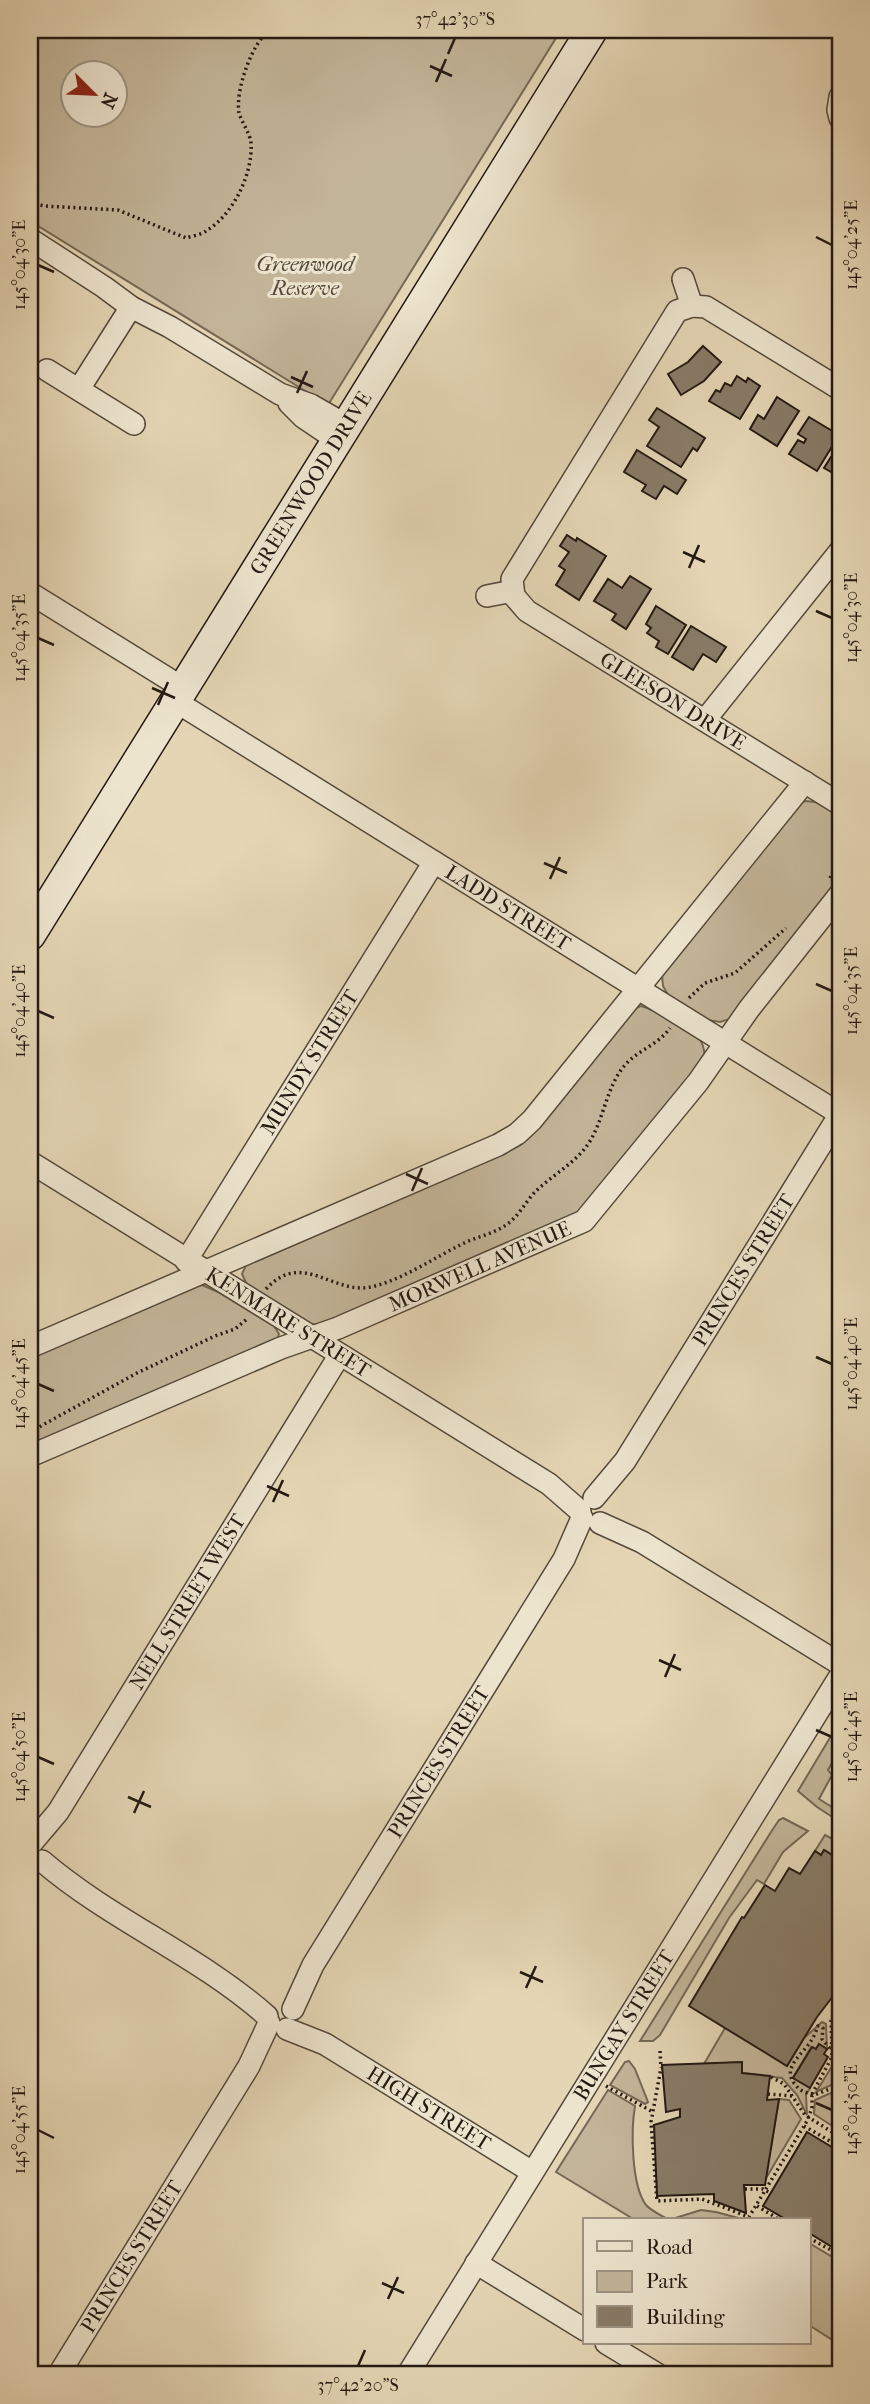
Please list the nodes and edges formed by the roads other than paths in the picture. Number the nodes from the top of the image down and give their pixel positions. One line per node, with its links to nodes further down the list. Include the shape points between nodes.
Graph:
1 (592, 30): 12 (street, GREENWOOD DRIVE)
2 (840, 97): 3 (street)
3 (840, 118)
4 (30, 239): 7 (street)
5 (683, 279): 6 (street)
6 (692, 306): 10 (street, via 714,310); 14 (street, via 671,317 513,573)
7 (131, 307): 9 (street); 12 (street, via 280,394 311,405)
8 (47, 370): 9 (street)
9 (79, 389): 11 (street)
10 (840, 389)
11 (134, 424)
12 (342, 433): 17 (street, GREENWOOD DRIVE)
13 (840, 551): 18 (street)
14 (513, 591): 16 (street); 18 (street, GLEESON DRIVE, via 527,611)
15 (30, 593): 17 (street, LADD STREET)
16 (487, 596)
17 (179, 694): 21 (street, LADD STREET); 23 (street, GREENWOOD DRIVE)
18 (705, 720): 19 (street, GLEESON DRIVE)
19 (805, 782): 20 (street, GLEESON DRIVE); 24 (street)
20 (840, 804)
21 (434, 862): 24 (street, LADD STREET); 28 (street, MUNDY STREET)
22 (840, 894): 25 (street, MORWELL AVENUE)
23 (30, 935)
24 (638, 988): 25 (street, LADD STREET); 29 (street, via 532,1120 509,1140)
25 (725, 1042): 26 (street, LADD STREET); 30 (street, MORWELL AVENUE, via 698,1082 584,1221)
26 (840, 1114): 34 (street, PRINCES STREET)
27 (30, 1162): 28 (street, KENMARE STREET)
28 (186, 1261): 29 (street, KENMARE STREET)
29 (205, 1272): 30 (street, KENMARE STREET); 31 (street)
30 (311, 1338): 32 (street, KENMARE STREET); 33 (street, MORWELL AVENUE)
31 (30, 1347)
32 (340, 1356): 34 (street, KENMARE STREET); 37 (street, NELL STREET WEST, via 58,1812)
33 (30, 1456)
34 (593, 1511): 35 (street, KENMARE STREET); 38 (street, PRINCES STREET)
35 (840, 1664)
36 (840, 1676): 39 (street, BUNGAY STREET)
37 (34, 1859): 38 (street, HIGH STREET)
38 (281, 2016): 39 (street, HIGH STREET); 43 (street, PRINCES STREET)
39 (532, 2172): 40 (street, BUNGAY STREET)
40 (476, 2263): 41 (street); 44 (street, BUNGAY STREET)
41 (583, 2329)
42 (608, 2344): 45 (street)
43 (59, 2374)
44 (408, 2374)
45 (657, 2374)

